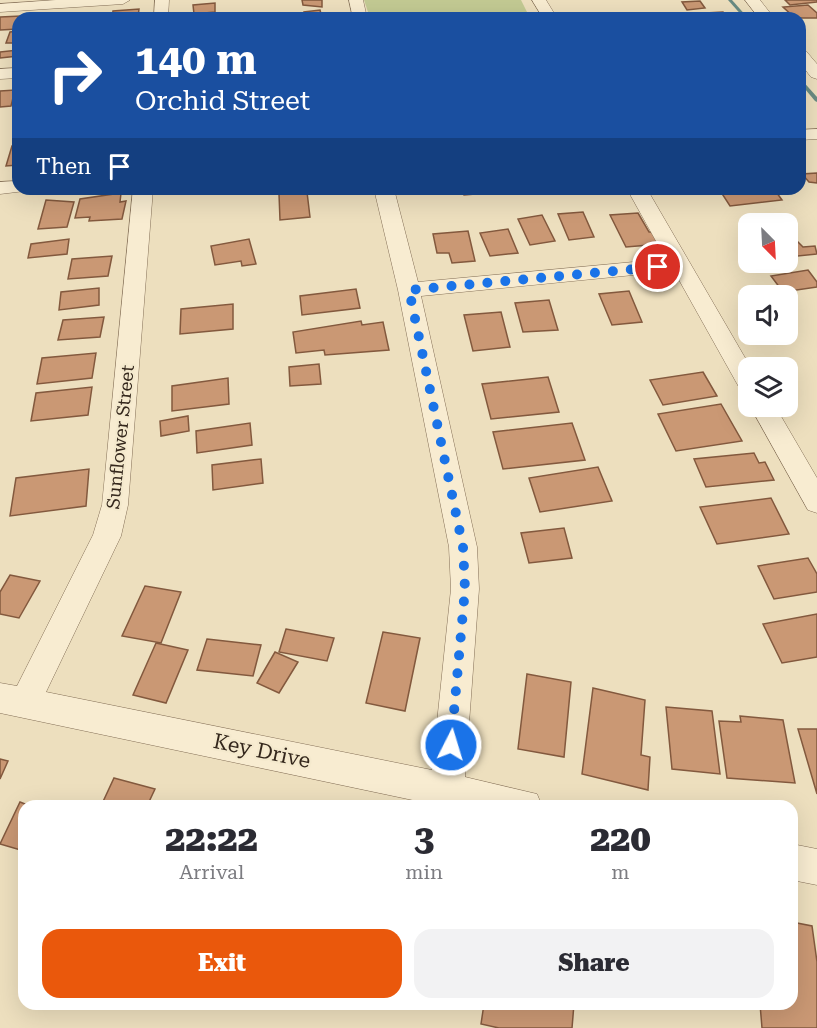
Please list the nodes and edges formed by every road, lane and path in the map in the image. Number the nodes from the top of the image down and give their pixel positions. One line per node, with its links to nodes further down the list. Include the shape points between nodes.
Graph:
1 (123, 0): 3 (street)
2 (752, 0): 4 (street)
3 (0, 8)
4 (762, 12)
5 (806, 61): 6 (street)
6 (817, 74)
7 (142, 195): 15 (street, Sunflower Street, via 115,505 107,536)
8 (385, 195): 11 (street)
9 (640, 195): 10 (street)
10 (680, 264): 11 (street); 12 (street)
11 (409, 290): 16 (street, via 463,547 465,589)
12 (738, 366)
13 (768, 417): 14 (street)
14 (817, 502)
15 (13, 700): 16 (street, Key Drive)
16 (447, 789): 17 (street, Key Drive)
17 (497, 800)
18 (798, 863): 19 (street)
19 (817, 867)

